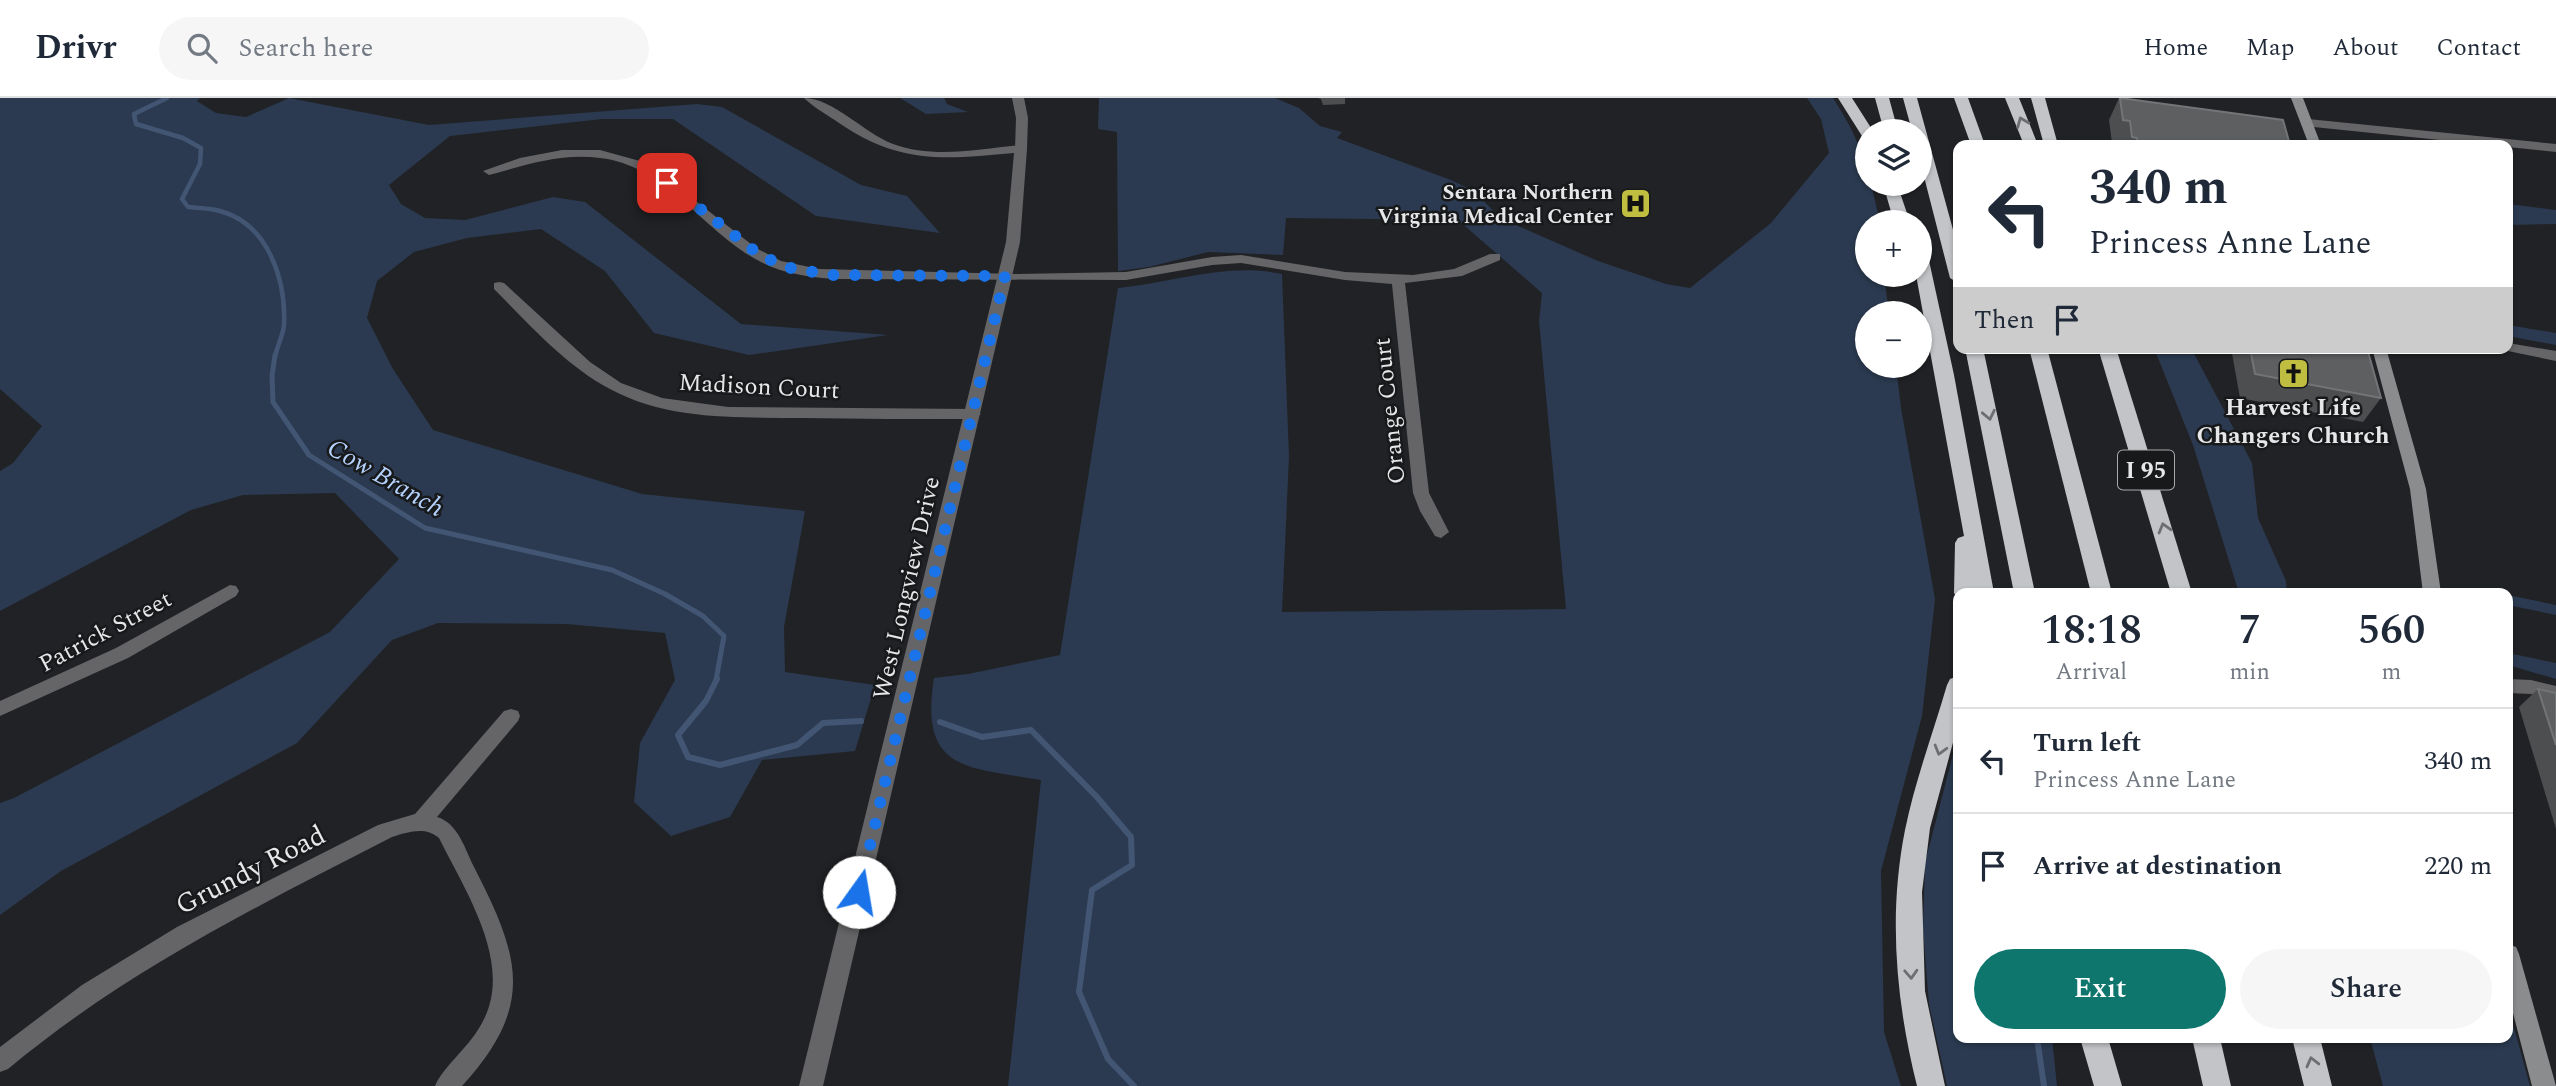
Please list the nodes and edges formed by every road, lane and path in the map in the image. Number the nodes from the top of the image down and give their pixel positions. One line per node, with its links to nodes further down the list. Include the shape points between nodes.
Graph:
1 (810, 98): 22 (street, via 873,139 900,150 937,155)
2 (1018, 98): 22 (street, West Longview Drive)
3 (1846, 98): 10 (highway)
4 (1882, 98): 11 (highway)
5 (1910, 98): 12 (highway)
6 (1961, 98): 14 (highway)
7 (2012, 98): 15 (highway, one-way to 7)
8 (2038, 98): 16 (highway)
9 (2297, 98): 13 (main road)
10 (1859, 119)
11 (1888, 119)
12 (1916, 119)
13 (2309, 127): 17 (main road); 18 (street); 19 (street)
14 (1976, 140)
15 (2029, 140)
16 (2051, 140)
17 (2313, 140)
18 (2402, 140)
19 (2462, 140)
20 (2513, 144): 21 (street)
21 (2556, 148)
22 (1021, 149): 29 (street, West Longview Drive, via 1016,220)
23 (2513, 153): 24 (street)
24 (2556, 157)
25 (489, 171): 29 (street, via 557,154 611,156 648,169 761,256 793,269 834,275)
26 (1932, 181): 28 (highway)
27 (1495, 257): 30 (street, via 1468,272)
28 (1953, 259)
29 (1005, 276): 30 (street, via 1128,276 1243,259); 41 (street, West Longview Drive)
30 (1398, 279): 43 (street, Orange Court, via 1421,493)
31 (499, 286): 41 (street, Madison Court, via 602,378 661,403 716,412)
32 (1925, 287): 34 (highway)
33 (1926, 287): 34 (highway)
34 (1927, 293): 42 (highway)
35 (2513, 348): 40 (street)
36 (1975, 354): 46 (highway, one-way to 46)
37 (2040, 354): 47 (highway)
38 (2109, 354): 48 (highway, I 95, one-way to 38)
39 (2381, 354): 49 (main road, via 2418,489)
40 (2556, 356)
41 (973, 414): 66 (street, West Longview Drive)
42 (1964, 481): 44 (highway); 45 (highway)
43 (1441, 533)
44 (1965, 588)
45 (1983, 588)
46 (2024, 588)
47 (2101, 588)
48 (2180, 588)
49 (2431, 588)
50 (230, 591): 56 (street, Patrick Street, via 122,653)
51 (2513, 679): 53 (street)
52 (2513, 686): 53 (street)
53 (2530, 687): 54 (street)
54 (2556, 693)
55 (1953, 703): 67 (highway, one-way to 67, via 1918,828 1910,878 1912,990)
56 (0, 709)
57 (511, 716): 58 (street)
58 (421, 822): 64 (street, Grundy Road, via 385,831 125,967 79,996); 65 (street, via 446,832 487,915 505,971 498,1017 486,1042)
59 (2513, 972): 71 (main road)
60 (2096, 1043): 68 (highway)
61 (2106, 1043): 68 (highway)
62 (2207, 1043): 69 (highway)
63 (2307, 1043): 70 (highway, one-way to 63)
64 (0, 1061)
65 (447, 1086)
66 (811, 1086)
67 (1931, 1086)
68 (2110, 1086)
69 (2217, 1086)
70 (2318, 1086)
71 (2544, 1086)

